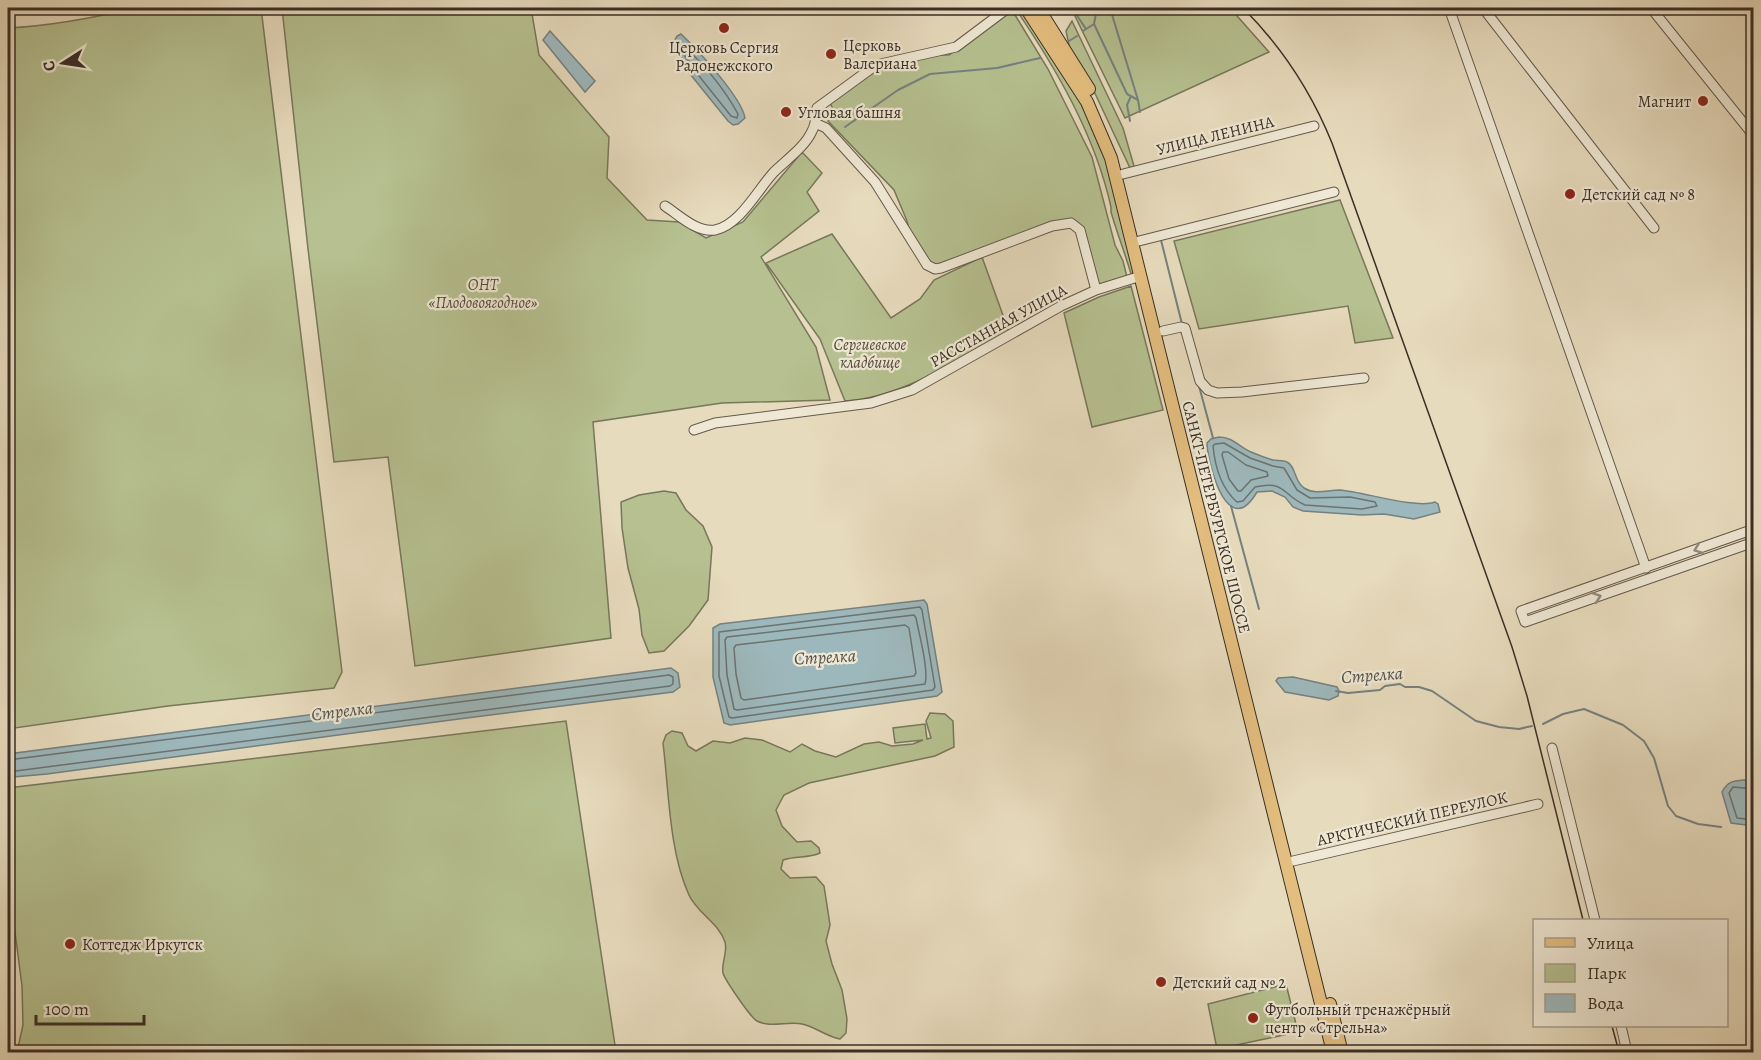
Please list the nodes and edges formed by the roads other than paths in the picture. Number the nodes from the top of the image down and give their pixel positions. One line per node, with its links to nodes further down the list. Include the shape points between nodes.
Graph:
1 (1008, 8): 7 (street, via 956,46 876,64 817,108)
2 (1026, 8): 15 (main road, САНКТ-ПЕТЕРБУРГСКОЕ ШОССЕ, via 1088,102 1106,143)
3 (1038, 8): 10 (main road, САНКТ-ПЕТЕРБУРГСКОЕ ШОССЕ, via 1089,89)
4 (1449, 8): 22 (street)
5 (1483, 8): 13 (street)
6 (1651, 8): 9 (street)
7 (815, 123): 12 (street, via 809,137 725,225 702,230); 16 (street, via 826,128 875,182 931,268 945,267 1052,226 1071,223 1080,230)
8 (1314, 126): 10 (street, УЛИЦА ЛЕНИНА)
9 (1754, 136)
10 (1123, 174): 14 (main road, САНКТ-ПЕТЕРБУРГСКОЕ ШОССЕ)
11 (1334, 192): 14 (street)
12 (665, 206)
13 (1654, 228)
14 (1139, 241): 17 (main road, САНКТ-ПЕТЕРБУРГСКОЕ ШОССЕ)
15 (1141, 276): 16 (street, РАССТАННАЯ УЛИЦА); 28 (main road, САНКТ-ПЕТЕРБУРГСКОЕ ШОССЕ)
16 (1096, 290): 19 (street, РАССТАННАЯ УЛИЦА, via 895,397 715,423)
17 (1163, 331): 18 (street, via 1185,328 1200,381 1217,393); 25 (main road, САНКТ-ПЕТЕРБУРГСКОЕ ШОССЕ)
18 (1364, 378)
19 (694, 430)
20 (1754, 529): 22 (street, one-way to 22)
21 (1754, 542): 22 (street, one-way to 21, via 1521,611 1525,622)
22 (1646, 568)
23 (1552, 748): 26 (street)
24 (1538, 804): 25 (street, АРКТИЧЕСКИЙ ПЕРЕУЛОК)
25 (1293, 861): 29 (main road, САНКТ-ПЕТЕРБУРГСКОЕ ШОССЕ)
26 (1595, 919)
27 (1621, 1027): 30 (street)
28 (1334, 1053)
29 (1342, 1053)
30 (1627, 1053)

